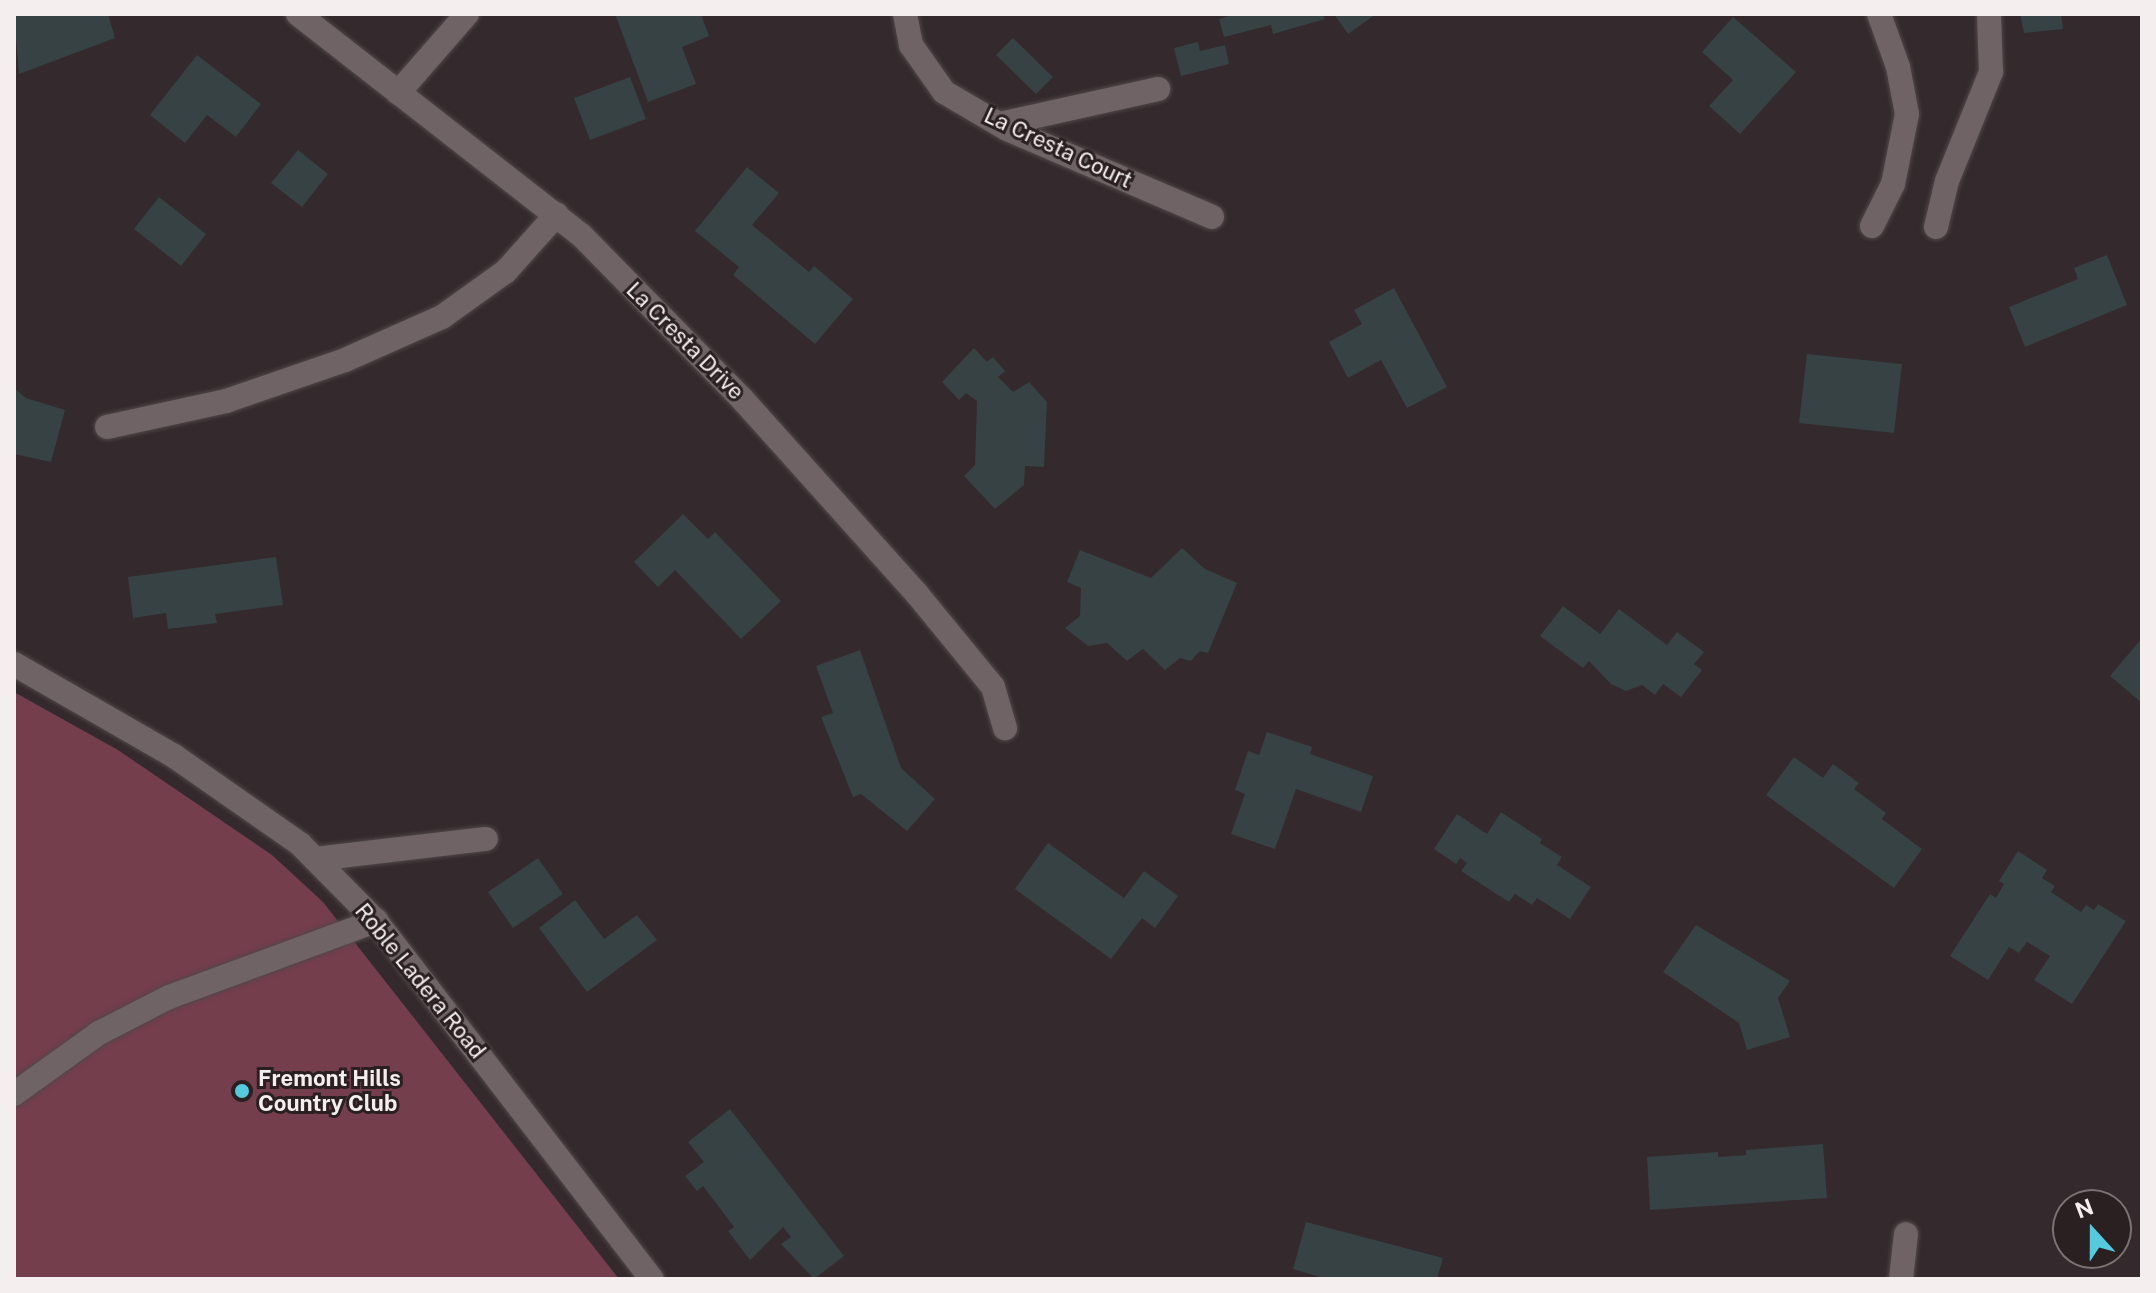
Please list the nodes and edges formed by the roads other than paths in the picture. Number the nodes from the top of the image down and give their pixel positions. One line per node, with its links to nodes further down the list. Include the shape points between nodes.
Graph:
1 (298, 14): 7 (street, La Cresta Drive)
2 (467, 14): 7 (street)
3 (905, 14): 8 (street, La Cresta Court, via 911,45 944,92)
4 (1879, 14): 11 (street, via 1898,67 1907,114 1893,184)
5 (1989, 14): 12 (street, via 1991,72 1947,181)
6 (1158, 89): 8 (street)
7 (398, 93): 9 (street, La Cresta Drive)
8 (1000, 124): 10 (street, La Cresta Court)
9 (557, 214): 13 (street, via 506,271 442,317 345,360 226,401); 15 (street, La Cresta Drive, via 743,400 917,594 993,687)
10 (1212, 217)
11 (1872, 226)
12 (1936, 227)
13 (107, 427)
14 (14, 664): 17 (street, Roble Ladera Road, via 174,756)
15 (1005, 728)
16 (486, 839): 17 (street)
17 (315, 859): 18 (street, Roble Ladera Road)
18 (376, 921): 19 (street, via 169,997 99,1033); 21 (street, Roble Ladera Road)
19 (14, 1094)
20 (1906, 1234): 22 (street)
21 (652, 1279)
22 (1901, 1279)

